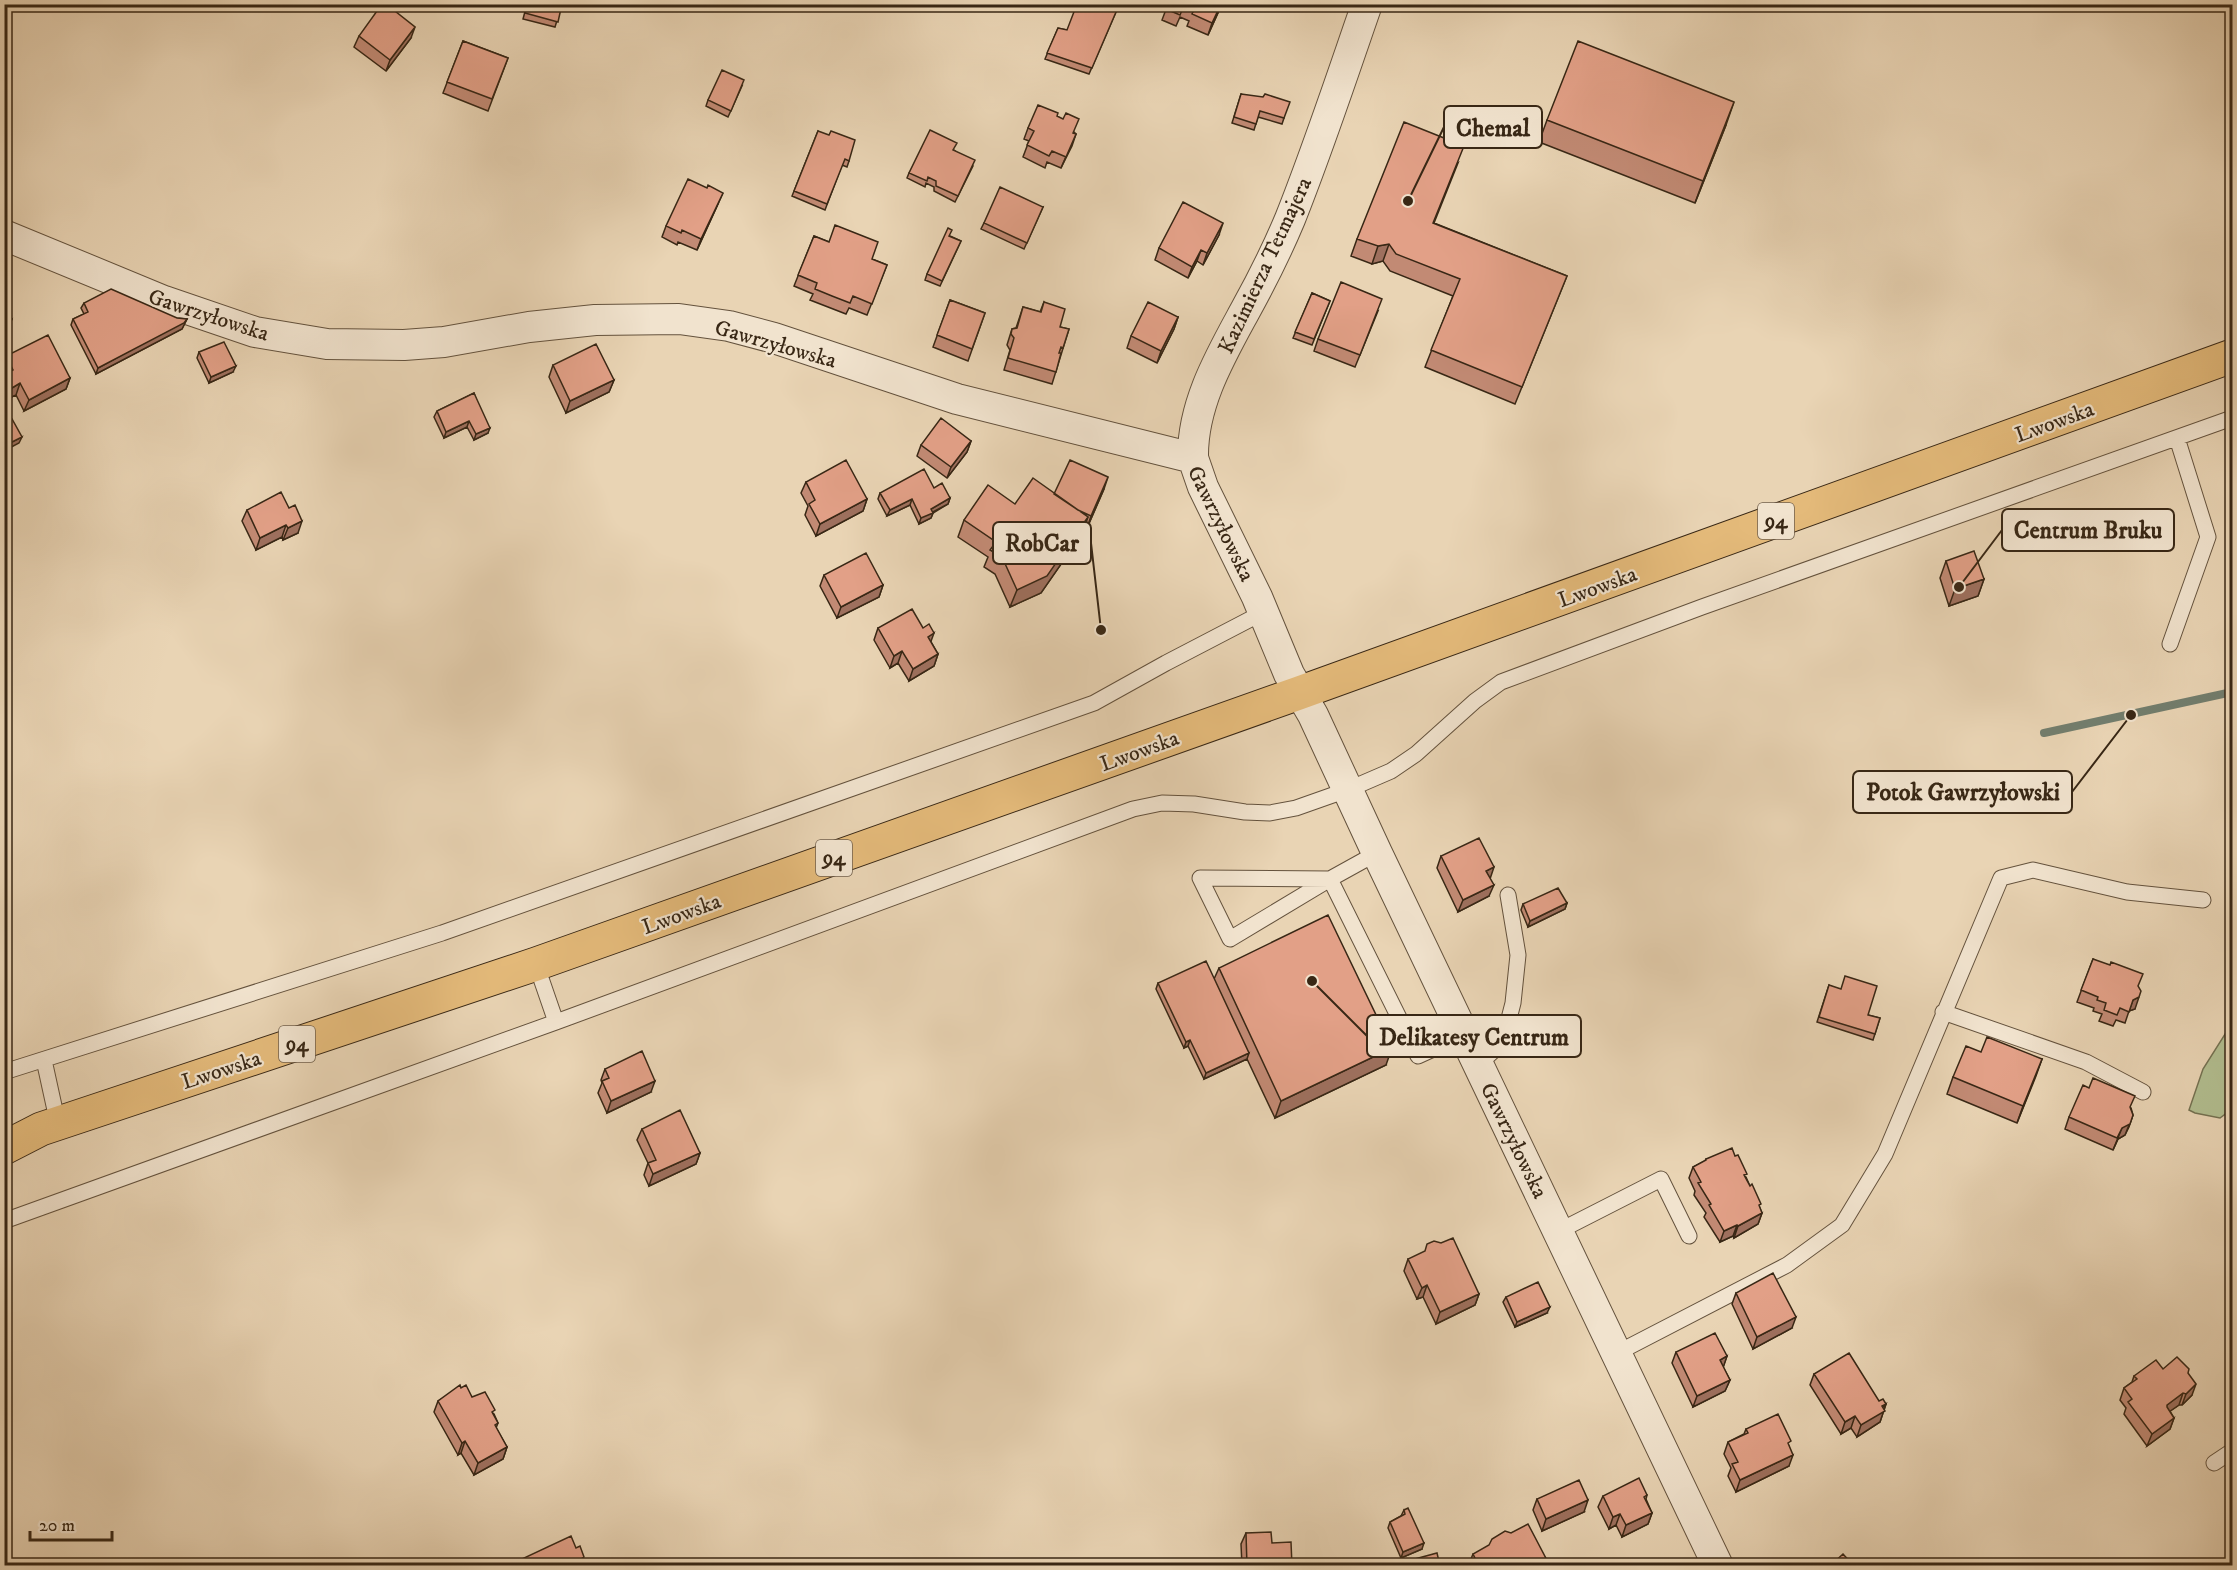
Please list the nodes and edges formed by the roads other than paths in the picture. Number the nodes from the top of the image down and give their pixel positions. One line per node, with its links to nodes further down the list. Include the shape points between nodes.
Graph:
1 (1367, 4): 6 (street, Kazimierza Tetmajera, via 1289,220 1210,381 1197,419)
2 (4, 235): 6 (street, Gawrzyłowska, via 164,301 255,332 327,344 404,345 595,320 679,320 729,326 957,399)
3 (2232, 356): 9 (main road, Lwowska / 94)
4 (2232, 418): 5 (lane)
5 (2177, 438): 8 (lane, via 2208,537); 10 (lane, via 1501,682 1400,765)
6 (1193, 458): 7 (street, Gawrzyłowska, via 1203,487)
7 (1264, 612): 9 (street, Gawrzyłowska); 19 (lane, via 1094,703 442,933)
8 (2170, 644)
9 (1299, 693): 10 (street, Gawrzyłowska); 15 (main road, Lwowska / 94)
10 (1347, 790): 11 (street, Gawrzyłowska); 17 (lane, via 1270,813 1180,803 1133,809)
11 (1377, 853): 12 (lane); 18 (street, Gawrzyłowska)
12 (1330, 879): 12 (lane, via 1230,939 1200,878 1248,878); 18 (lane, via 1418,1056)
13 (1508, 895): 20 (lane, via 1518,954 1513,1003 1503,1042)
14 (2203, 900): 16 (lane, via 2127,891 2032,870 2001,878)
15 (536, 964): 17 (lane); 23 (main road, Lwowska / 94)
16 (1943, 1012): 22 (lane, via 2086,1062); 29 (lane, via 1884,1154 1842,1225 1787,1265)
17 (556, 1023): 26 (lane)
18 (1464, 1035): 20 (street, Gawrzyłowska)
19 (44, 1060): 21 (lane); 23 (lane)
20 (1478, 1065): 27 (street, Gawrzyłowska)
21 (4, 1072)
22 (2143, 1092)
23 (50, 1126): 24 (main road, Lwowska / 94); 25 (main road, Lwowska / 94)
24 (4, 1135)
25 (4, 1148)
26 (4, 1221)
27 (1558, 1231): 28 (lane, via 1661,1179); 29 (street, Gawrzyłowska)
28 (1689, 1236)
29 (1617, 1353): 32 (street, Gawrzyłowska)
30 (2232, 1451): 31 (lane)
31 (2214, 1463)
32 (1718, 1566)

